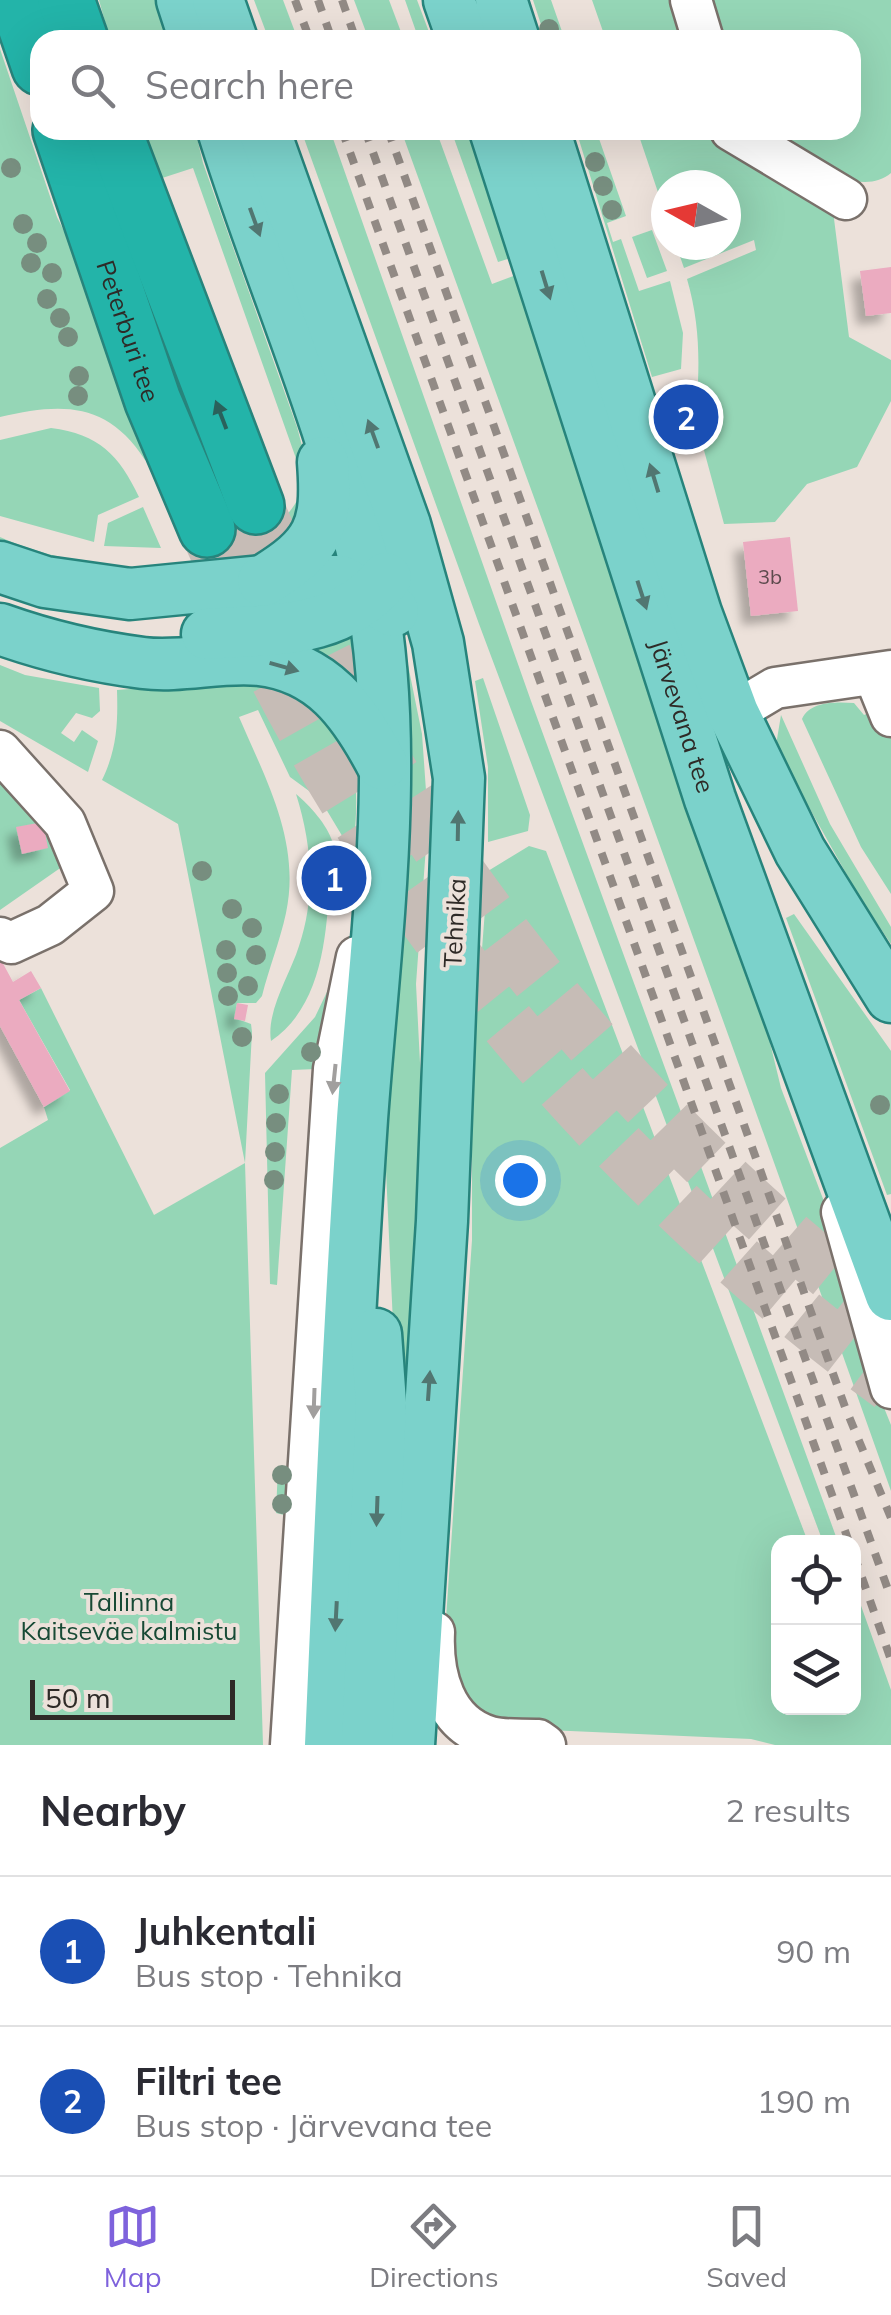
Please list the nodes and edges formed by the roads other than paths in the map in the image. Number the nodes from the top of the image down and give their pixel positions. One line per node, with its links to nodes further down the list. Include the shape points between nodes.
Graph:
1 (18, 0): 16 (highway)
2 (66, 0): 9 (highway)
3 (182, 0): 10 (main road)
4 (218, 0): 11 (main road)
5 (432, 0): 12 (street)
6 (449, 0): 13 (main road)
7 (501, 0): 14 (main road)
8 (691, 0): 15 (street)
9 (76, 30)
10 (191, 30)
11 (228, 30)
12 (446, 30)
13 (460, 30)
14 (511, 30)
15 (700, 30)
16 (30, 37)
17 (64, 140): 28 (highway, Peterburi tee, via 154,400)
18 (117, 140): 26 (highway, Peterburi tee, one-way to 18)
19 (227, 140): 25 (main road, one-way to 25)
20 (268, 140): 27 (main road, Tehnika, one-way to 20)
21 (497, 140): 43 (main road, Järvevana tee, one-way to 43, via 632,565)
22 (547, 140): 36 (main road, Järvevana tee, one-way to 22)
23 (749, 140): 24 (street)
24 (846, 199)
25 (318, 397): 30 (main road, via 326,502 318,532 302,557); 31 (main road)
26 (256, 506)
27 (406, 525): 31 (main road, via 401,552); 35 (main road, Tehnika)
28 (207, 529)
29 (0, 566): 30 (main road, via 45,582 130,594)
30 (263, 581): 31 (main road, via 340,581)
31 (372, 595): 33 (main road, via 350,613 310,624); 35 (main road, via 408,622); 39 (main road)
32 (0, 629): 33 (main road)
33 (84, 651): 39 (main road, one-way to 39, via 144,663 259,660 302,672 329,686 359,721)
34 (886, 676): 36 (street, via 776,688); 37 (street)
35 (447, 699): 48 (main road, Tehnika, one-way to 35, via 456,916 459,778)
36 (732, 713): 42 (main road, Järvevana tee, via 800,851)
37 (891, 716)
38 (0, 751): 41 (street, via 65,823 93,891 50,925 11,944)
39 (382, 764): 40 (main road)
40 (380, 882): 44 (main road); 49 (street, one-way to 49, via 354,966 334,1070)
41 (0, 938)
42 (891, 996)
43 (823, 1110): 45 (main road); 46 (main road, Järvevana tee); 47 (street, via 850,1253)
44 (359, 1170): 50 (main road, one-way to 50); 51 (main road, one-way to 51, via 381,1403)
45 (891, 1240)
46 (891, 1295)
47 (891, 1388)
48 (418, 1553): 52 (main road, Tehnika); 53 (street, via 437,1583 432,1660 446,1702 489,1737)
49 (291, 1745)
50 (330, 1745)
51 (368, 1745)
52 (408, 1745)
53 (545, 1745)

